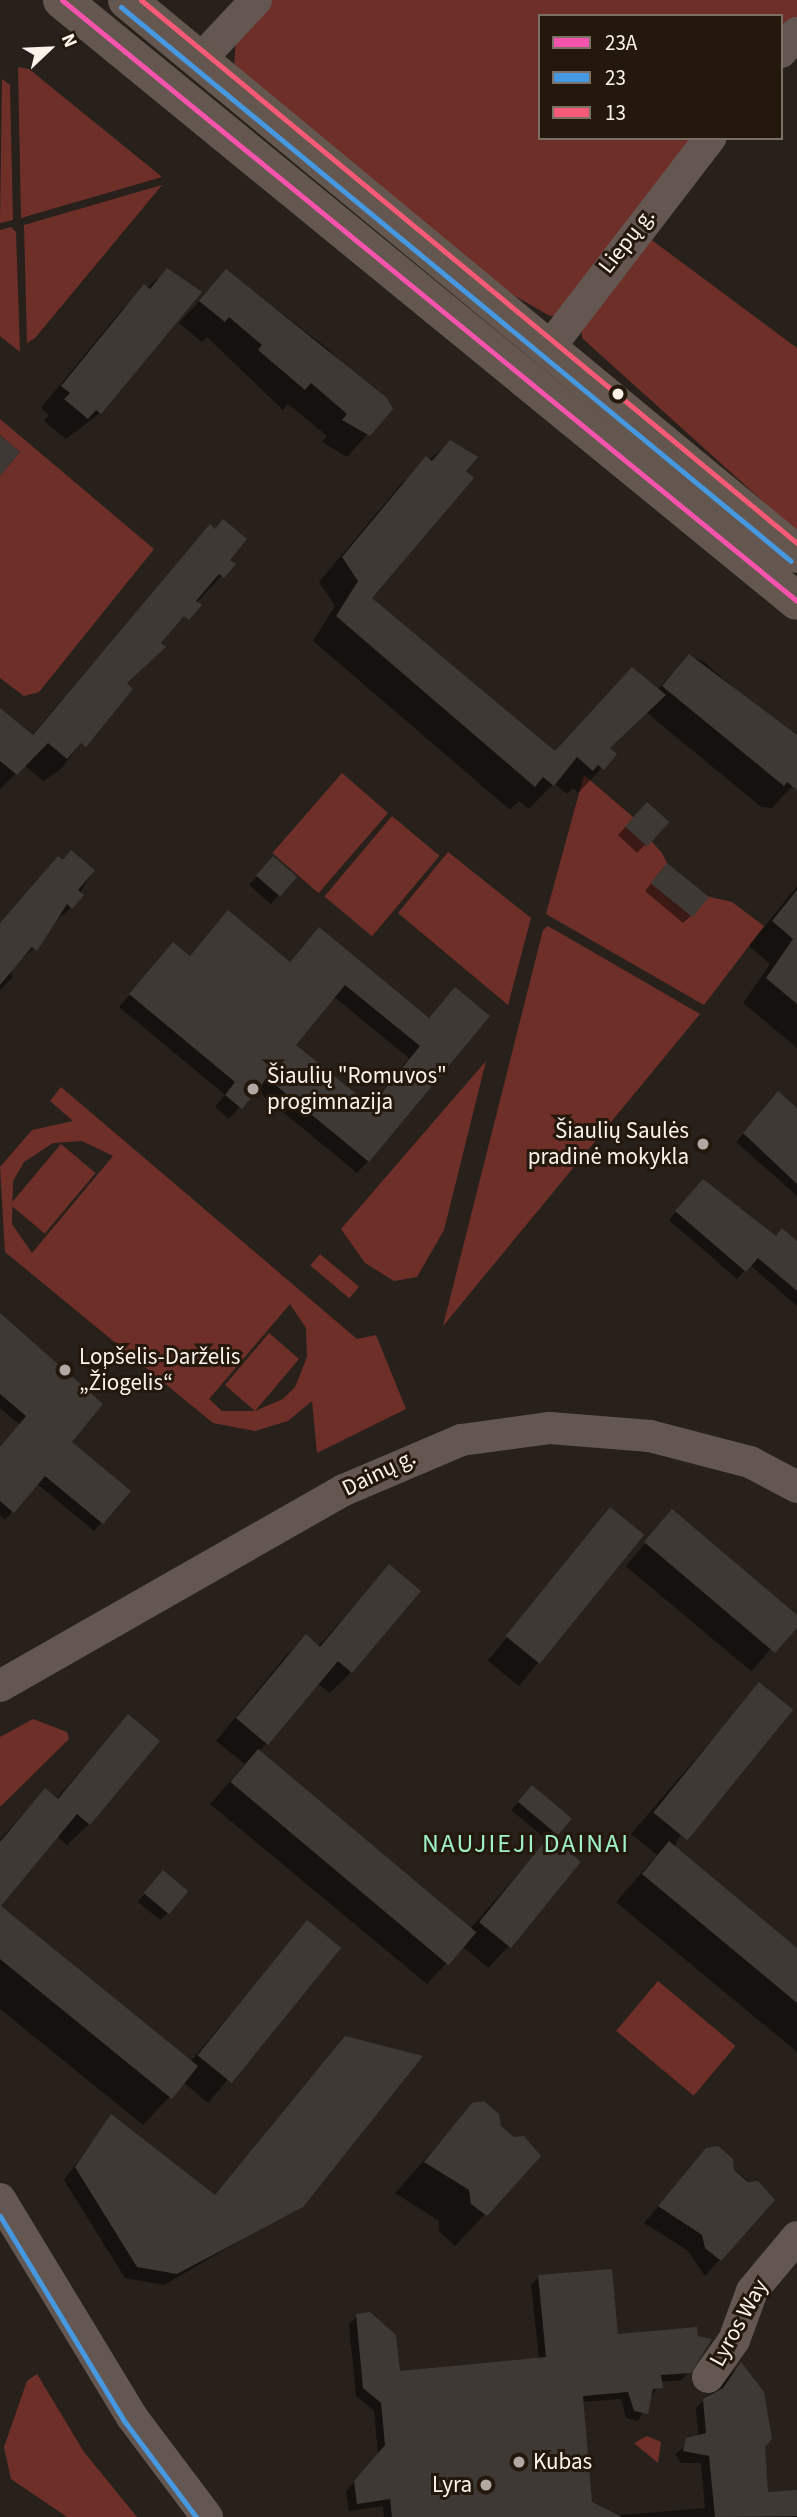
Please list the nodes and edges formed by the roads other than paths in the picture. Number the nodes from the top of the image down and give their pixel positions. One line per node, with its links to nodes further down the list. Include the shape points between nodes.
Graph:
1 (62, 0): 10 (main road)
2 (127, 0): 6 (main road)
3 (256, 0): 6 (street)
4 (797, 33): 5 (street)
5 (783, 50)
6 (200, 60): 8 (main road)
7 (708, 140): 8 (street, Liepų g.)
8 (549, 348): 9 (main road)
9 (797, 554)
10 (797, 601)
11 (797, 1486): 12 (street, Dainų g., via 750,1462 650,1436 550,1427 461,1440 344,1490)
12 (0, 1686)
13 (0, 2199): 16 (street, via 132,2417)
14 (797, 2237): 15 (street, Lyros Way, via 752,2291 734,2340)
15 (708, 2377)
16 (207, 2517)

